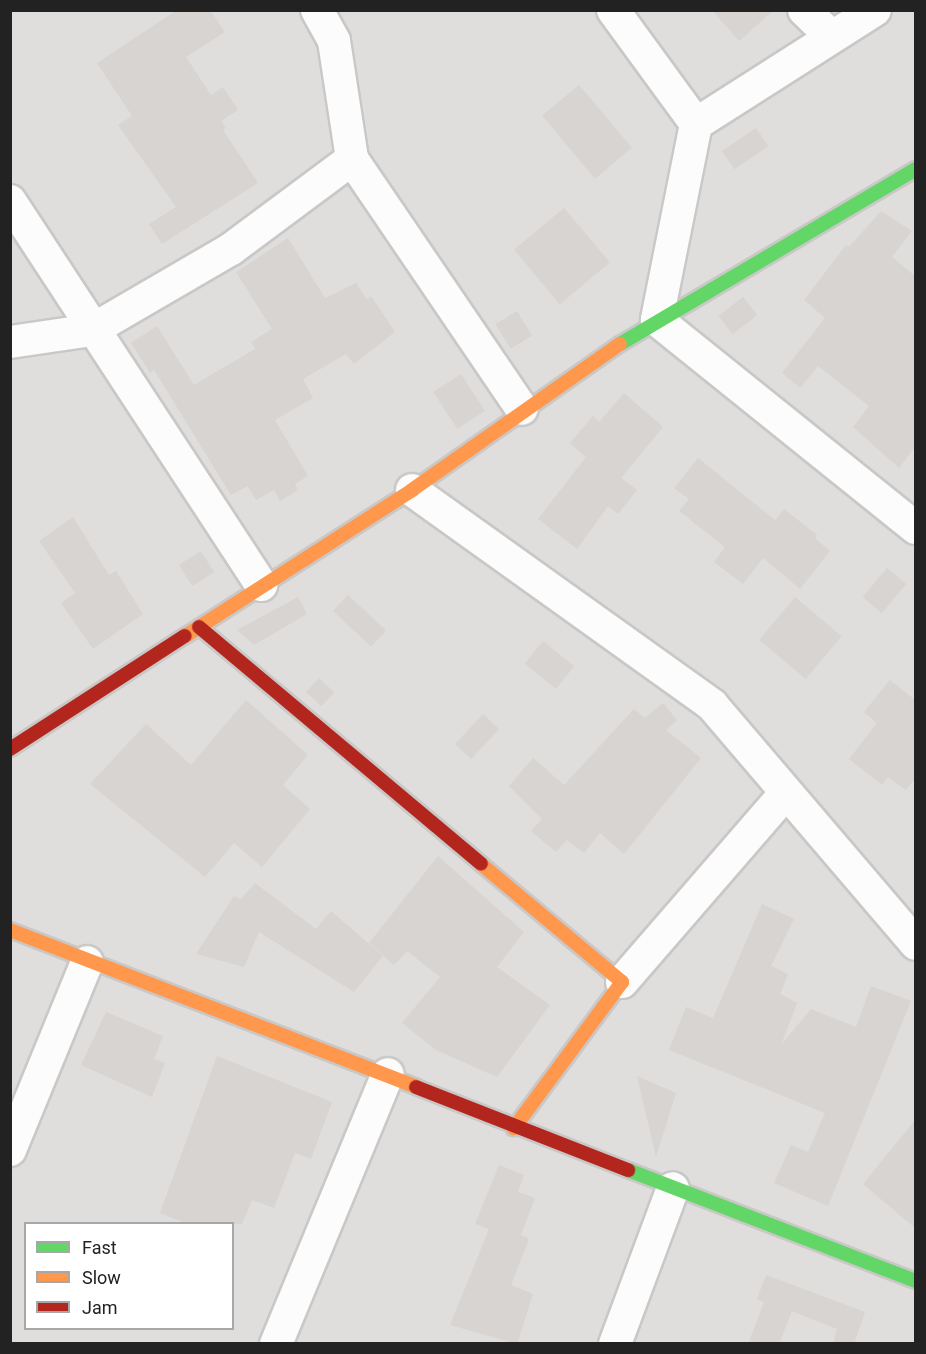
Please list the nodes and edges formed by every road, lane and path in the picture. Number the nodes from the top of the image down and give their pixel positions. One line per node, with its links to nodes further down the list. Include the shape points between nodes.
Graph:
1 (317, 10): 7 (street, via 334,40)
2 (613, 10): 6 (street)
3 (804, 10): 5 (street)
4 (875, 10): 5 (street)
5 (831, 36): 6 (street)
6 (696, 124): 10 (street)
7 (352, 159): 11 (street, via 231,249); 13 (street)
8 (915, 169): 10 (street)
9 (15, 217): 11 (street)
10 (657, 320): 13 (street); 15 (street)
11 (92, 330): 12 (street); 16 (street)
12 (10, 342)
13 (522, 409): 14 (street)
14 (412, 490): 16 (street); 19 (street, via 712,705)
15 (915, 528)
16 (261, 585): 17 (street)
17 (199, 627): 18 (street); 23 (street)
18 (10, 749)
19 (786, 793): 21 (street); 23 (street)
20 (10, 930): 22 (street)
21 (915, 944)
22 (87, 962): 24 (street); 26 (street)
23 (622, 982): 25 (street)
24 (388, 1074): 25 (street); 29 (street)
25 (514, 1128): 27 (street)
26 (10, 1150)
27 (673, 1188): 28 (street); 30 (street)
28 (915, 1281)
29 (276, 1344)
30 (615, 1344)

